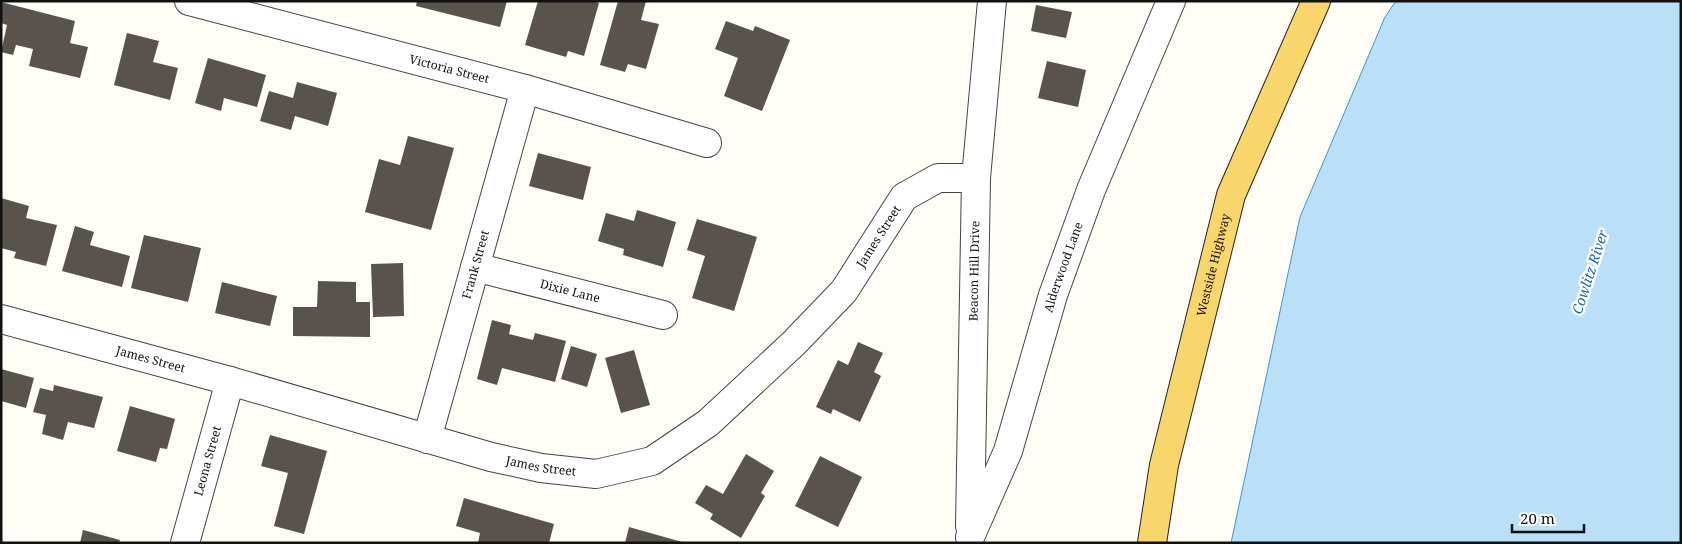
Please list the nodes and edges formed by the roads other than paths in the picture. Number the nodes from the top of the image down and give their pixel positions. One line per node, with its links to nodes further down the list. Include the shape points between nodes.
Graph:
1 (189, 1): 5 (street, Victoria Street)
2 (992, 1): 7 (street, Beacon Hill Drive)
3 (1172, 1): 13 (street, Alderwood Lane, via 1091,190 1053,295 1008,451)
4 (1316, 1): 15 (main road, Westside Highway, via 1231,195 1164,465)
5 (525, 89): 6 (street, Victoria Street); 8 (street, Frank Street)
6 (707, 143)
7 (976, 178): 12 (street, James Street, via 938,178 904,197 844,291 807,330 708,423 652,461 596,474 540,468); 13 (street, Beacon Hill Drive)
8 (475, 268): 9 (street, Dixie Lane); 12 (street, Frank Street)
9 (663, 315)
10 (1, 319): 11 (street, James Street)
11 (230, 381): 12 (street, James Street); 14 (street, Leona Street)
12 (427, 439)
13 (970, 540)
14 (185, 543)
15 (1152, 543)

